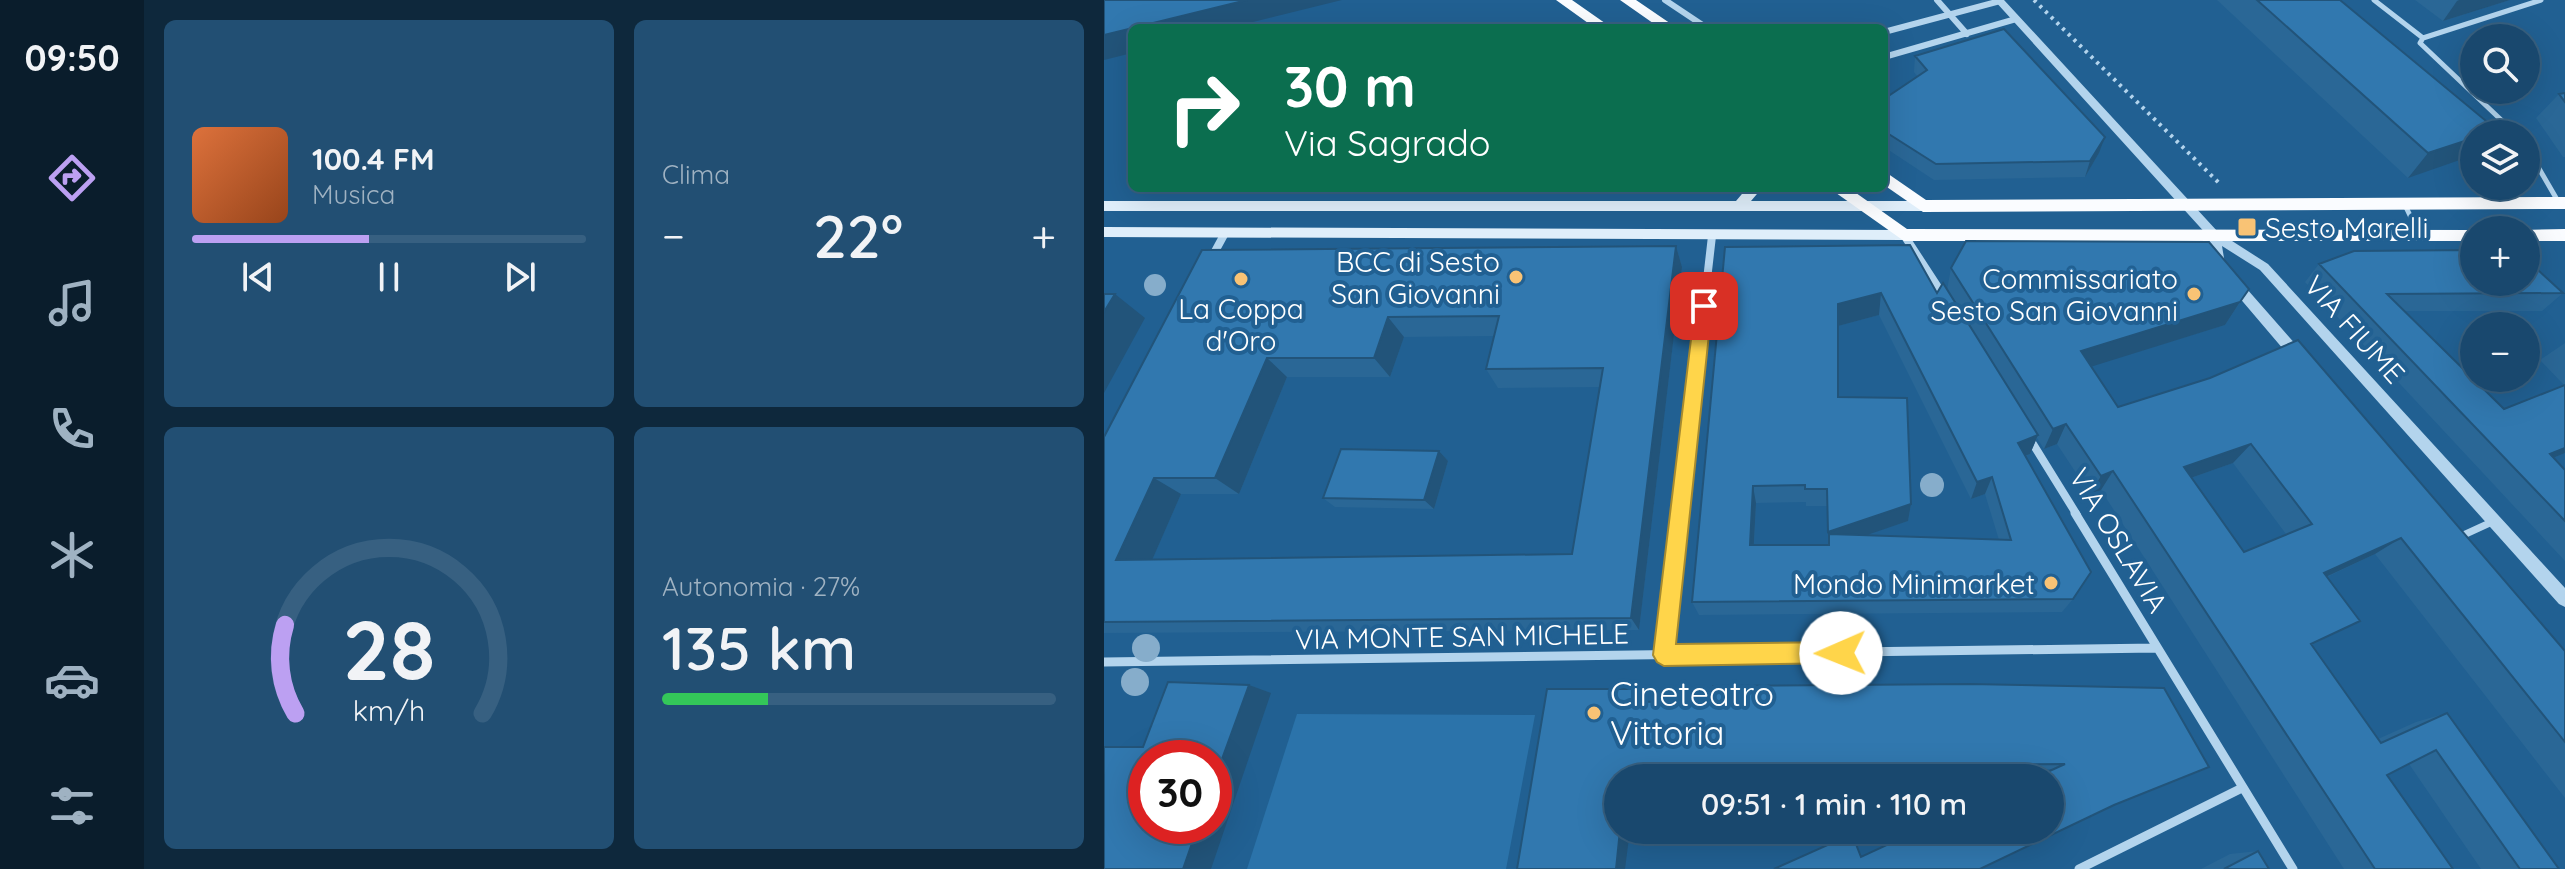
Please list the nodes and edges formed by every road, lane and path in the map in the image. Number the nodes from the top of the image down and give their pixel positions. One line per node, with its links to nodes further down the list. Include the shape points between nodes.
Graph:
1 (1563, 0): 11 (main road)
2 (1627, 0): 12 (main road)
3 (1665, 0): 13 (street)
4 (1937, 0): 9 (street)
5 (2000, 0): 9 (street); 10 (street)
6 (2034, 0): 21 (path)
7 (2374, 0): 16 (lane)
8 (2541, 0): 16 (lane)
9 (1950, 15): 14 (street); 15 (street)
10 (2016, 19): 15 (street); 26 (street)
11 (1599, 24)
12 (1664, 24)
13 (1701, 24)
14 (1888, 31)
15 (1967, 34): 17 (street)
16 (2423, 38): 18 (lane, via 2422,47)
17 (1888, 56)
18 (2501, 120)
19 (2540, 168): 25 (lane)
20 (1888, 180): 30 (main road)
21 (2219, 183)
22 (1751, 192): 28 (main road)
23 (1843, 192): 29 (main road)
24 (2404, 203): 25 (main road); 26 (main road); 35 (lane)
25 (2562, 203)
26 (2188, 205): 30 (main road); 34 (street)
27 (1104, 206): 28 (main road)
28 (1739, 206): 29 (main road)
29 (1862, 206): 30 (main road); 33 (main road)
30 (1923, 206): 33 (main road)
31 (1104, 232): 32 (main road)
32 (1225, 233): 39 (main road); 40 (street)
33 (1904, 235): 34 (main road); 39 (main road); 41 (street)
34 (2214, 235): 35 (main road); 42 (street, via 2219,266); 44 (street, VIA FIUME, via 2264,267)
35 (2419, 235): 36 (main road)
36 (2460, 235)
37 (2540, 235): 38 (main road)
38 (2565, 235)
39 (1712, 236): 48 (street)
40 (1209, 263)
41 (1948, 302)
42 (2312, 372)
43 (2026, 432): 47 (street, VIA OSLAVIA)
44 (2494, 521): 45 (lane); 46 (street, VIA FIUME)
45 (2456, 538)
46 (2565, 599)
47 (2156, 648): 48 (street, VIA MONTE SAN MICHELE); 50 (street, VIA OSLAVIA)
48 (1664, 655): 49 (street, VIA MONTE SAN MICHELE)
49 (1104, 662)
50 (2242, 788): 51 (street); 52 (street, VIA OSLAVIA)
51 (2079, 869)
52 (2293, 869)

